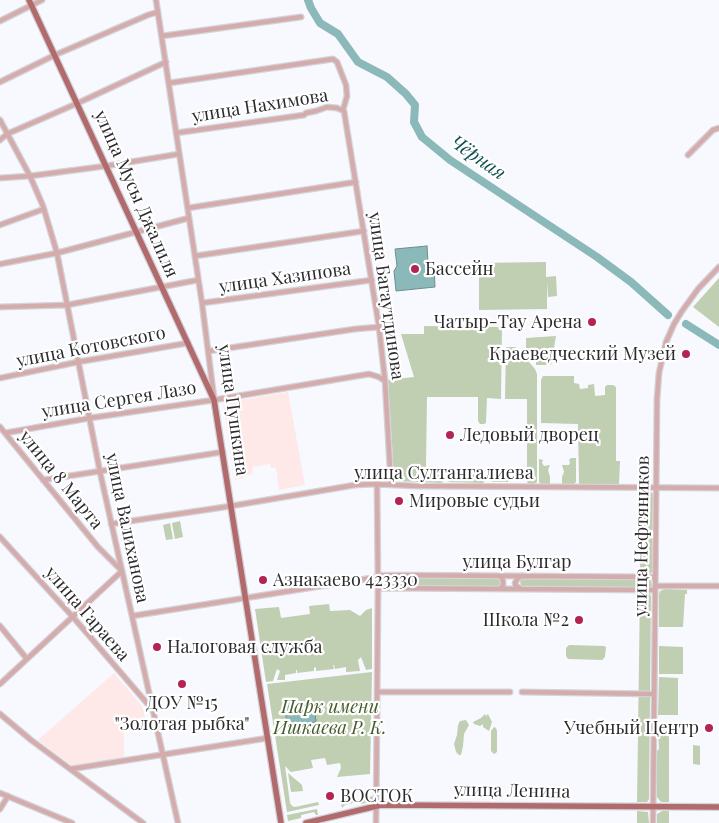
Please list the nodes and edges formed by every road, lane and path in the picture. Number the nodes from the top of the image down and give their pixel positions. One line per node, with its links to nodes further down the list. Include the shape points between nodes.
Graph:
1 (42, 0): 3 (street)
2 (156, 0): 4 (street, улица Пушкина)
3 (31, 2): 6 (street); 8 (main road, улица Мусы Джалиля)
4 (158, 12): 7 (street, улица Пушкина); 8 (street)
5 (301, 17): 7 (street)
6 (0, 21)
7 (162, 36): 9 (street, улица Пушкина)
8 (55, 55): 10 (street); 12 (main road, улица Мусы Джалиля)
9 (166, 62): 11 (street, улица Пушкина); 12 (street)
10 (0, 82)
11 (169, 83): 13 (street, улица Багаутдинова, via 333,59 346,82); 16 (street, улица Пушкина)
12 (78, 103): 17 (street); 21 (main road, улица Мусы Джалиля)
13 (344, 112): 16 (street, улица Нахимова, via 327,107 304,115); 24 (street, улица Багаутдинова)
14 (0, 120): 17 (street, улица Валиханова)
15 (719, 128): 20 (street)
16 (176, 133): 19 (street, улица Пушкина)
17 (7, 134): 18 (street); 22 (street, улица Валиханова)
18 (0, 140)
19 (179, 154): 21 (street); 25 (street, улица Пушкина)
20 (688, 155)
21 (106, 166): 22 (street); 30 (main road, улица Мусы Джалиля)
22 (30, 176): 23 (street); 26 (street, улица Валиханова)
23 (0, 178)
24 (356, 182): 25 (street); 29 (street, улица Багаутдинова)
25 (188, 208): 27 (street, улица Пушкина)
26 (44, 209): 28 (street); 31 (street, улица Валиханова)
27 (189, 218): 30 (street); 32 (street, улица Пушкина)
28 (0, 225)
29 (364, 231): 32 (street); 36 (street, улица Багаутдинова)
30 (136, 232): 31 (street); 37 (main road, улица Мусы Джалиля)
31 (57, 254): 33 (street); 39 (street, улица Валиханова)
32 (195, 256): 35 (street, улица Пушкина)
33 (0, 264)
34 (719, 267): 56 (street, улица Нефтяников, via 689,299 665,347 657,392)
35 (198, 280): 37 (street); 38 (street, улица Пушкина)
36 (372, 280): 38 (street, улица Хазипова); 41 (street, улица Багаутдинова)
37 (162, 288): 39 (street); 42 (main road, улица Мусы Джалиля)
38 (202, 303): 43 (street, улица Пушкина)
39 (67, 306): 40 (street); 44 (street, улица Валиханова)
40 (0, 307)
41 (379, 327): 43 (street); 46 (street, улица Багаутдинова)
42 (188, 343): 44 (street, улица Котовского); 47 (main road, улица Мусы Джалиля)
43 (209, 351): 47 (street, улица Пушкина)
44 (78, 362): 45 (street, улица Котовского); 48 (street, улица Валиханова)
45 (0, 378)
46 (385, 381): 47 (street, улица Сергея Лазо, via 370,374); 55 (street, улица Багаутдинова)
47 (214, 400): 48 (street, улица Сергея Лазо); 51 (main road, улица Пушкина)
48 (90, 418): 50 (street, улица Сергея Лазо); 52 (street, улица Валиханова)
49 (0, 427): 50 (street, улица 8 Марта)
50 (5, 433): 53 (street, улица 8 Марта)
51 (223, 452): 52 (street); 58 (main road, улица Пушкина)
52 (100, 472): 53 (street); 59 (street, улица Валиханова)
53 (44, 480): 61 (street, улица 8 Марта, via 98,547)
54 (377, 484): 55 (street, улица Султангалиева); 58 (street, улица Султангалиева); 63 (street)
55 (391, 485): 56 (street, улица Султангалиева)
56 (656, 488): 57 (street, улица Султангалиева); 65 (street, улица Нефтяников)
57 (719, 488)
58 (231, 506): 59 (street, улица Султангалиева); 71 (main road, улица Пушкина)
59 (111, 524): 61 (street, улица Валиханова)
60 (0, 537): 73 (street, улица Гараева)
61 (122, 571): 72 (street, улица Валиханова); 73 (street)
62 (498, 575): 63 (street, улица Булгар); 64 (street, улица Булгар); 69 (street, via 503,584)
63 (378, 576): 67 (street); 71 (street, улица Булгар)
64 (523, 576): 65 (street, улица Булгар); 70 (street, via 515,583)
65 (655, 577): 68 (street, улица Нефтяников)
66 (719, 586): 68 (street, улица Булгар)
67 (378, 588): 69 (street, улица Булгар); 77 (street)
68 (655, 588): 70 (street, улица Булгар); 80 (street, улица Нефтяников)
69 (498, 590): 70 (street, улица Булгар)
70 (523, 590)
71 (246, 598): 72 (street, улица Булгар); 83 (main road, улица Пушкина)
72 (132, 616): 81 (street, улица Валиханова)
73 (73, 617): 75 (street); 81 (street, улица Гараева)
74 (0, 626): 75 (street)
75 (27, 659): 76 (street)
76 (0, 684)
77 (376, 692): 78 (street); 88 (street)
78 (510, 692)
79 (522, 692): 80 (street)
80 (654, 694): 89 (street, улица Нефтяников)
81 (153, 710): 84 (street, улица Валиханова)
82 (0, 714): 85 (street)
83 (268, 738): 84 (street); 95 (main road, улица Пушкина)
84 (163, 755): 85 (street); 94 (street, улица Валиханова)
85 (71, 769): 93 (street)
86 (0, 793): 87 (street)
87 (8, 796): 91 (street); 92 (street)
88 (376, 806): 89 (main road, улица Ленина); 96 (main road, улица Ленина); 97 (street)
89 (653, 807): 90 (main road, улица Ленина); 98 (street, улица Нефтяников)
90 (719, 807)
91 (0, 809)
92 (72, 823)
93 (143, 823)
94 (178, 823)
95 (281, 823)
96 (306, 823)
97 (376, 823)
98 (653, 823)

